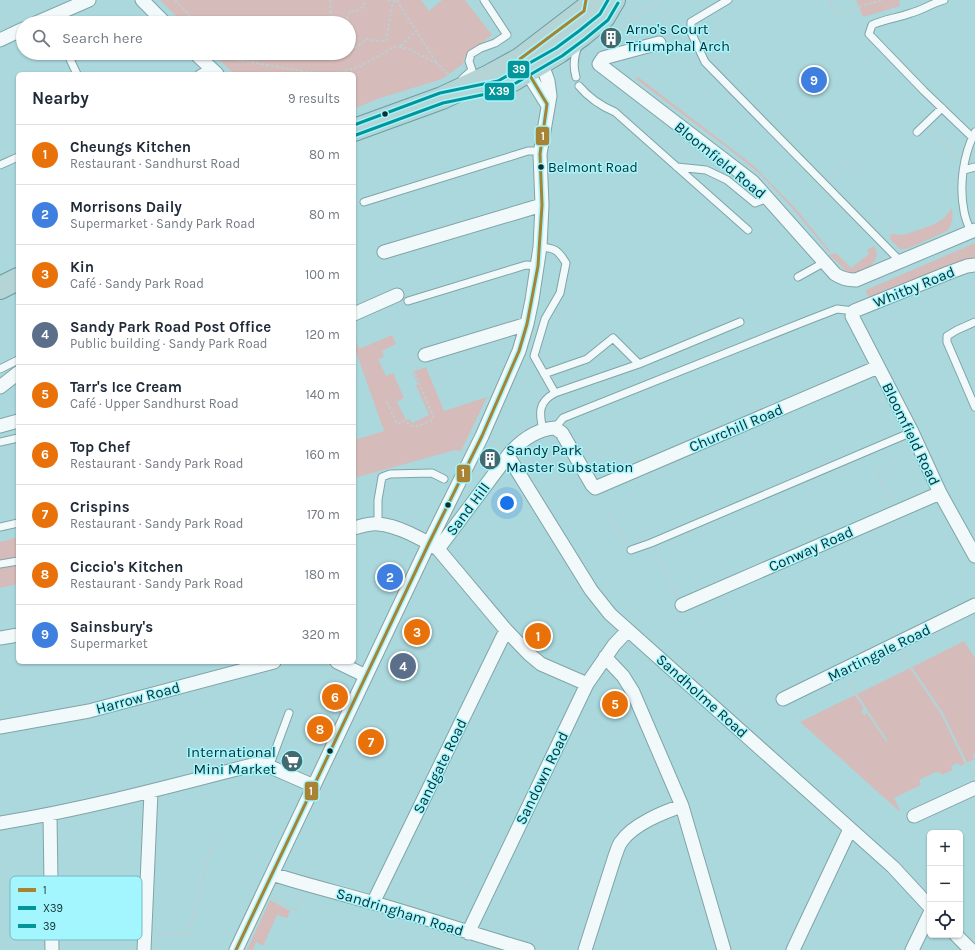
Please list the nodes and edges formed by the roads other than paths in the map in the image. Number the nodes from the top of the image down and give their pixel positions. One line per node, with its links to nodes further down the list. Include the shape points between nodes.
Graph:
1 (89, 0): 7 (street)
2 (142, 0): 8 (street)
3 (484, 0): 20 (lane, via 507,35 471,54 469,61 472,70)
4 (728, 0): 39 (lane, via 691,22 691,32 704,62)
5 (944, 0): 22 (lane, via 932,3 912,14 877,22 872,25 869,34)
6 (599, 2): 10 (highway, via 604,17); 15 (highway)
7 (59, 16)
8 (158, 16)
9 (16, 32): 11 (street)
10 (582, 35): 15 (highway); 18 (lane, via 575,55)
11 (0, 40)
12 (659, 43): 32 (street, Bloomfield Road, via 603,58 599,64 753,182)
13 (70, 60): 16 (lane)
14 (201, 60): 17 (street)
15 (530, 63): 20 (highway, via 514,79 500,86); 21 (street); 21 (street, via 544,70 550,96)
16 (76, 72)
17 (210, 72)
18 (576, 77)
19 (580, 86): 29 (lane, via 586,95 615,112)
20 (442, 98): 23 (highway)
21 (547, 104): 26 (street)
22 (942, 108): 24 (lane); 25 (lane)
23 (356, 129)
24 (917, 132)
25 (974, 135): 31 (lane, via 968,148)
26 (541, 152): 33 (lane, via 528,151); 34 (street)
27 (16, 158): 28 (lane)
28 (0, 166)
29 (676, 167): 32 (lane, via 706,170 727,180 755,203); 35 (lane)
30 (975, 167): 31 (lane)
31 (964, 170): 36 (lane, via 964,213)
32 (768, 198): 40 (street, Bloomfield Road)
33 (364, 202)
34 (542, 205): 37 (street); 38 (street)
35 (748, 230)
36 (973, 231): 39 (street, Bloomfield Road)
37 (540, 247): 41 (street); 58 (lane, via 552,248 566,263 560,293 545,319 534,356)
38 (384, 252)
39 (900, 261): 40 (street, Bloomfield Road, via 856,280 845,280)
40 (827, 265): 43 (lane)
41 (538, 266): 47 (lane, via 526,265); 52 (street)
42 (974, 267): 48 (street, Whitby Road, via 967,266 954,270)
43 (798, 277)
44 (16, 280): 45 (highway)
45 (0, 288)
46 (397, 295): 49 (street)
47 (408, 301)
48 (854, 311): 56 (street, Bloomfield Road, via 852,316); 65 (lane, via 837,309 822,314 563,418)
49 (356, 313)
50 (740, 322): 55 (lane)
51 (975, 322): 62 (lane, via 947,336 947,342)
52 (527, 324): 53 (street); 76 (street, via 503,390)
53 (425, 355)
54 (16, 361): 57 (lane)
55 (639, 364): 58 (lane, via 613,338 587,359); 61 (lane)
56 (878, 367): 65 (street, Churchill Road, via 595,488 562,434); 66 (street, Bloomfield Road)
57 (0, 369)
58 (544, 374): 61 (lane)
59 (16, 375): 60 (street)
60 (0, 387)
61 (555, 393): 65 (lane, via 547,397 540,412)
62 (975, 407)
63 (16, 422): 64 (street)
64 (0, 426)
65 (549, 429): 69 (street, Sand Hill, via 532,435)
66 (912, 432): 71 (street, Bloomfield Road); 77 (lane)
67 (16, 438): 68 (lane)
68 (0, 442)
69 (505, 452): 76 (street, Sand Hill); 84 (street, Sandholme Road, via 591,590 610,614)
70 (444, 480): 73 (lane, via 432,473 390,474 382,477 378,500)
71 (940, 493): 78 (street, Bloomfield Road); 81 (street, Conway Road)
72 (16, 523): 74 (lane)
73 (378, 524): 75 (street); 76 (street, via 395,528)
74 (0, 527)
75 (356, 527)
76 (433, 546): 83 (street); 90 (street)
77 (632, 550)
78 (975, 556)
79 (16, 561): 80 (lane)
80 (0, 564)
81 (682, 605)
82 (975, 605): 92 (street, Martingale Road)
83 (506, 630): 91 (street, via 541,664); 106 (street, Sandgate Road)
84 (628, 630): 87 (street, Sandown Road); 103 (street, Sandholme Road)
85 (16, 635): 86 (street)
86 (0, 638)
87 (605, 658): 91 (street, Sandown Road); 99 (street, via 623,676 633,692)
88 (266, 664): 94 (street, Harrow Road, via 89,711)
89 (341, 664): 90 (street)
90 (366, 676): 96 (street)
91 (587, 684): 109 (street, Sandown Road)
92 (783, 700)
93 (289, 713): 95 (lane)
94 (0, 727)
95 (269, 766): 96 (street); 98 (street, via 256,764)
96 (314, 786): 104 (street)
97 (975, 788): 101 (street)
98 (151, 792): 100 (street); 113 (street)
99 (682, 806): 116 (street, via 648,820 621,842); 117 (street)
100 (50, 815): 102 (street); 105 (street)
101 (914, 816)
102 (0, 823)
103 (850, 829): 107 (street, Sandholme Road, via 893,867); 118 (street)
104 (272, 874): 106 (street, Sandringham Road); 114 (street)
105 (51, 876)
106 (373, 903): 109 (street, Sandringham Road)
107 (927, 904)
108 (927, 919): 119 (street)
109 (468, 933): 115 (street, Sandringham Road)
110 (959, 938): 120 (street)
111 (52, 940): 112 (street)
112 (52, 950)
113 (144, 950)
114 (236, 950)
115 (528, 950)
116 (585, 950)
117 (724, 950)
118 (793, 950)
119 (912, 950)
120 (971, 950)

